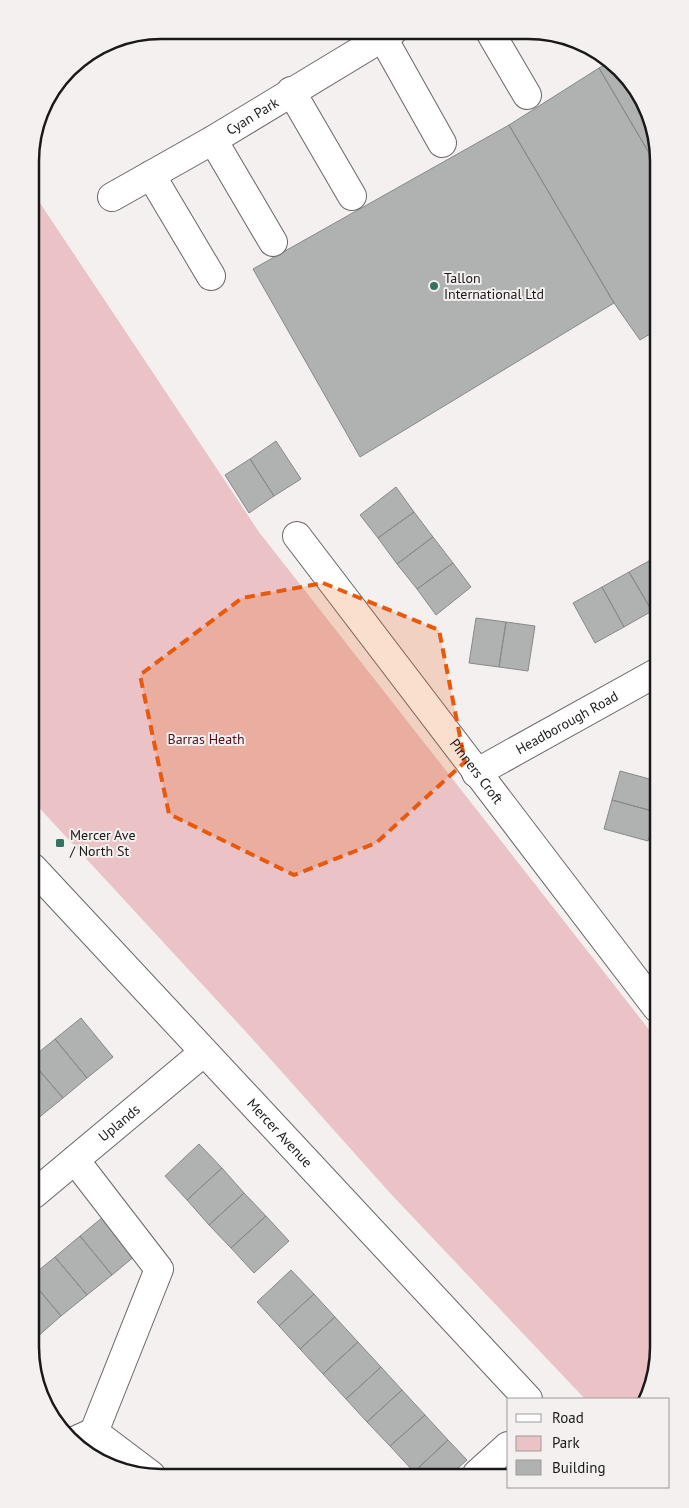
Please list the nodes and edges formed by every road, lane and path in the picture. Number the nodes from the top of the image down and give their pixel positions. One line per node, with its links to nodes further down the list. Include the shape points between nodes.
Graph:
1 (381, 39): 4 (street, Cyan Park)
2 (390, 39): 7 (street)
3 (494, 39): 5 (street)
4 (291, 91): 6 (street, Cyan Park); 9 (street)
5 (527, 95)
6 (213, 140): 8 (street, Cyan Park); 11 (street)
7 (442, 143)
8 (151, 175): 10 (street, Cyan Park); 12 (street)
9 (352, 196)
10 (112, 197)
11 (273, 242)
12 (211, 276)
13 (297, 536): 15 (street, Pinners Croft)
14 (650, 676): 15 (street, Headborough Road)
15 (476, 772): 17 (street, Pinners Croft)
16 (39, 874): 18 (street, Mercer Avenue)
17 (650, 998)
18 (204, 1052): 19 (street, Uplands); 21 (street, Mercer Avenue)
19 (74, 1160): 20 (street, Uplands); 22 (street, via 159,1269)
20 (39, 1190)
21 (527, 1398)
22 (83, 1437): 24 (street)
23 (507, 1447): 25 (street)
24 (134, 1466)
25 (483, 1469)

